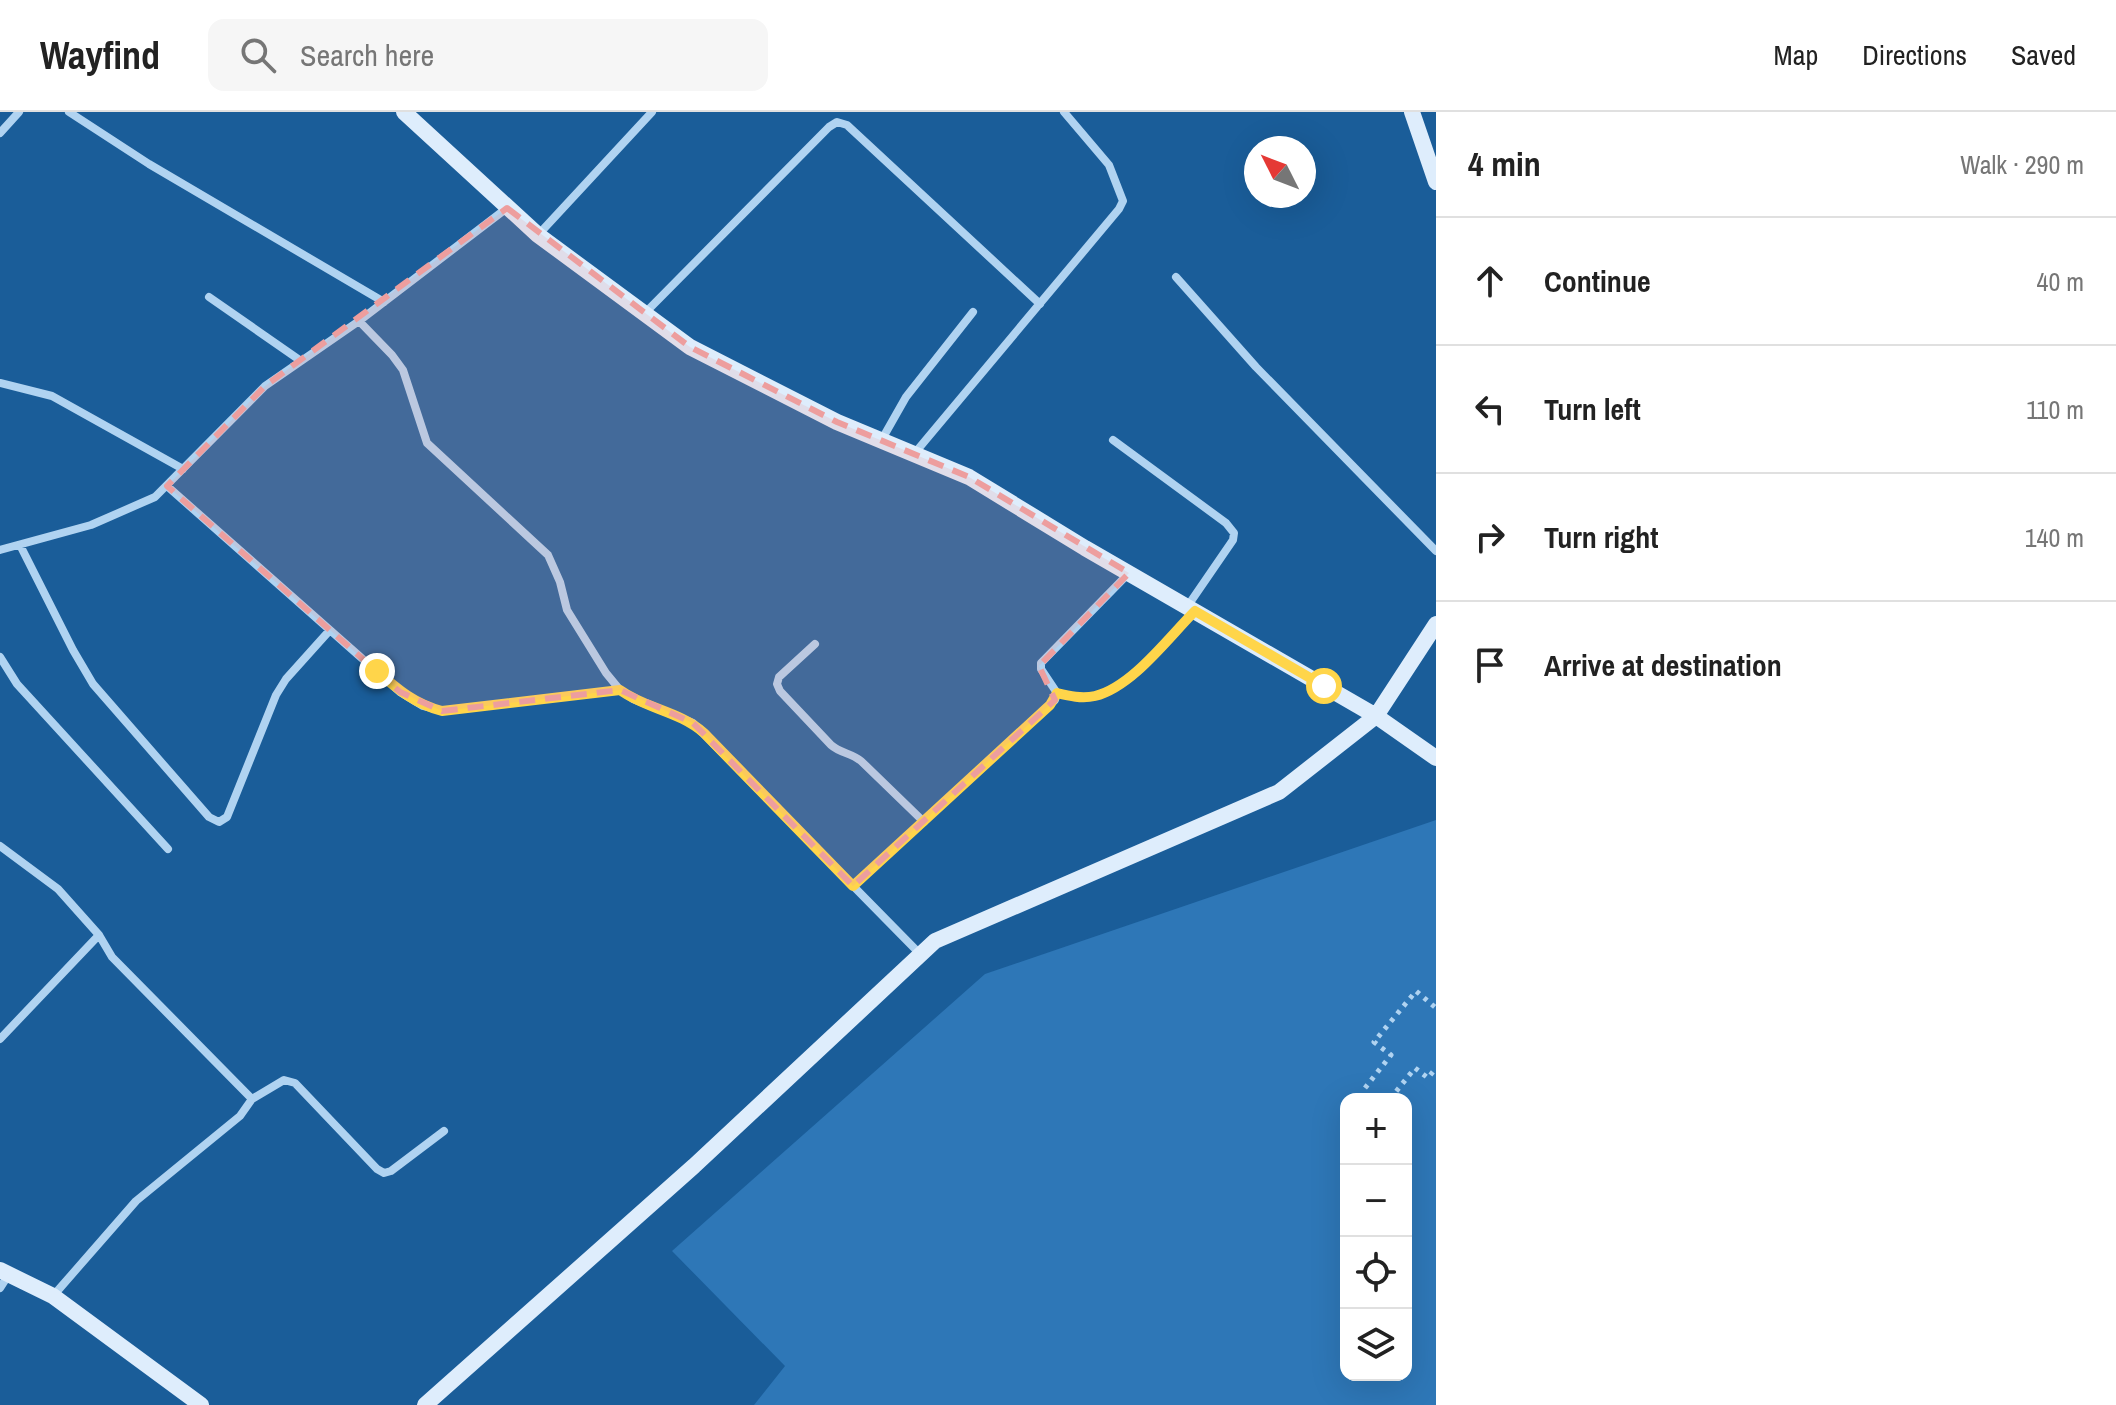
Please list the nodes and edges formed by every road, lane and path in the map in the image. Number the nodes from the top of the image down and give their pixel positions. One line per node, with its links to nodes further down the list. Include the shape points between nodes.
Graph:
1 (19, 112): 7 (street)
2 (69, 112): 13 (street)
3 (404, 112): 9 (street)
4 (652, 112): 10 (street)
5 (1064, 112): 14 (street, via 1109,165 1123,201)
6 (1412, 112): 8 (street)
7 (0, 133)
8 (1436, 182)
9 (507, 208): 10 (street); 13 (street)
10 (538, 235): 16 (street)
11 (1176, 277): 27 (street)
12 (209, 297): 18 (street)
13 (384, 302): 17 (street)
14 (1040, 304): 16 (street, via 847,125 837,122); 22 (street)
15 (973, 312): 21 (street, via 906,397)
16 (644, 313): 21 (street, via 690,347)
17 (359, 321): 18 (street); 34 (street, via 403,370 427,443 548,555 567,610)
18 (301, 361): 23 (street, via 265,386)
19 (0, 383): 23 (street, via 52,396)
20 (1113, 440): 29 (street, via 1234,533)
21 (881, 441): 22 (street)
22 (914, 454): 28 (street, via 969,477)
23 (183, 469): 24 (street)
24 (167, 486): 25 (street, via 155,497 91,525); 31 (street)
25 (20, 545): 26 (street); 31 (street, via 93,684 209,817 219,822 227,817 276,695)
26 (0, 550)
27 (1436, 551)
28 (1129, 573): 29 (street); 35 (street, via 1041,663)
29 (1191, 609): 35 (street, via 1129,679 1110,691 1080,698); 36 (street)
30 (1436, 624): 36 (street)
31 (330, 630): 34 (street, via 400,692 442,711)
32 (815, 644): 38 (street, via 779,677 780,691 831,745 854,755)
33 (0, 657): 40 (street, via 17,684)
34 (620, 690): 41 (street, via 693,723)
35 (1057, 693): 38 (street)
36 (1376, 716): 37 (street); 43 (street, via 1279,792 935,941)
37 (1436, 758)
38 (924, 822): 41 (street)
39 (0, 846): 42 (street, via 45,878)
40 (168, 849)
41 (853, 886): 43 (street)
42 (99, 935): 45 (street); 49 (street, via 112,957)
43 (920, 955): 54 (street, via 694,1166)
44 (1436, 1008): 47 (path, via 1416,991 1374,1042 1391,1055)
45 (0, 1039)
46 (1436, 1068): 48 (path, via 1428,1078 1415,1068)
47 (1365, 1088)
48 (1395, 1093)
49 (252, 1099): 50 (street, via 284,1080 295,1083 384,1173); 52 (street, via 240,1116 122,1215)
50 (444, 1131)
51 (3, 1277): 52 (street)
52 (53, 1296): 53 (street)
53 (201, 1405)
54 (425, 1405)

